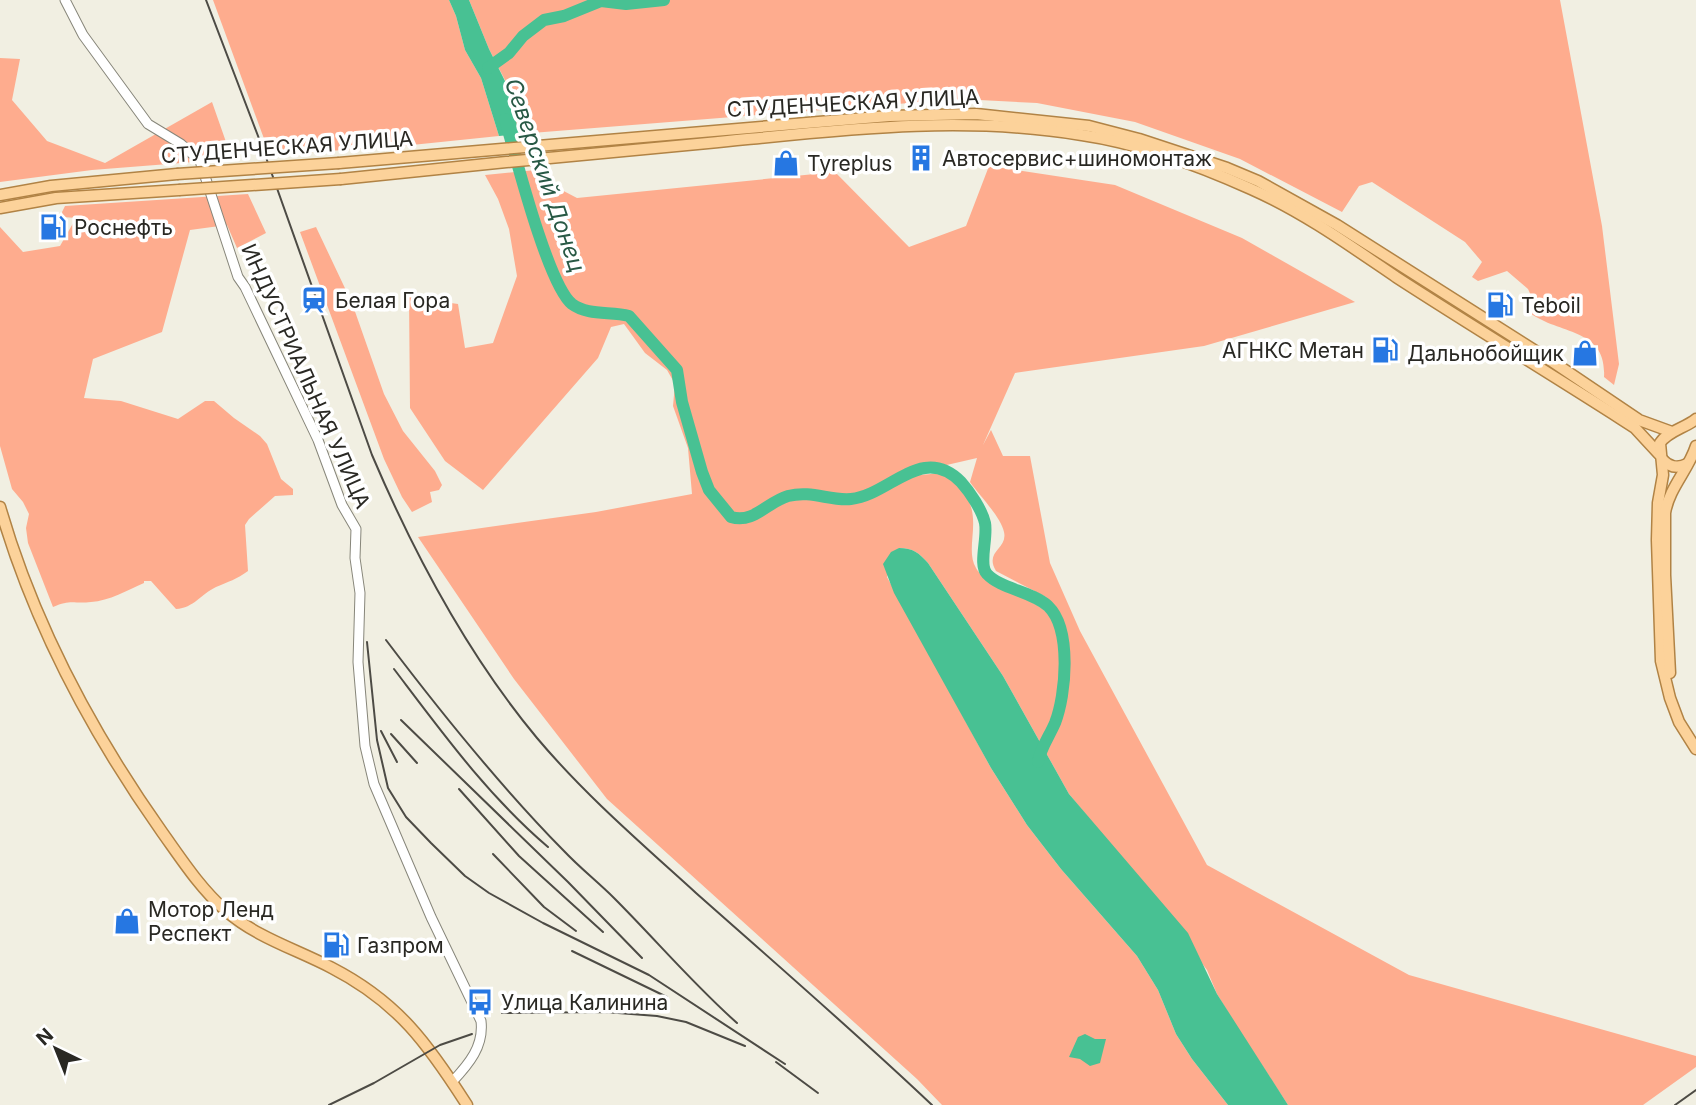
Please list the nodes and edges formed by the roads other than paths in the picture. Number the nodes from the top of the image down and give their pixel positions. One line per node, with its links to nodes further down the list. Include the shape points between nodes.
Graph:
1 (65, 0): 12 (street, ИНДУСТРИАЛЬНАЯ УЛИЦА, via 83,35 148,124 192,151 200,161 238,277 318,440 355,529 360,593 358,662 365,746 374,784 483,1032 476,1053)
2 (0, 195): 5 (main road, СТУДЕНЧЕСКАЯ УЛИЦА, bridge, via 177,174 889,116 949,114 1089,126 1227,168 1287,196 1639,421)
3 (0, 208): 7 (main road, СТУДЕНЧЕСКАЯ УЛИЦА, bridge, via 56,198 341,179 857,129 967,124 1062,132 1192,165 1250,188 1328,230 1628,424)
4 (1696, 419): 5 (main road)
5 (1674, 432): 6 (main road, via 1687,435); 7 (main road, via 1663,438)
6 (1695, 447): 8 (main road)
7 (1660, 456): 8 (main road, via 1676,467); 11 (main road, via 1661,661 1675,710)
8 (1687, 464): 10 (main road, via 1665,513 1665,588 1669,671 1675,697)
9 (0, 508): 12 (main road, via 41,622 80,702 135,793 192,874 244,925 380,997 418,1034)
10 (1696, 739)
11 (1696, 749)
12 (452, 1082): 13 (main road)
13 (467, 1105)

